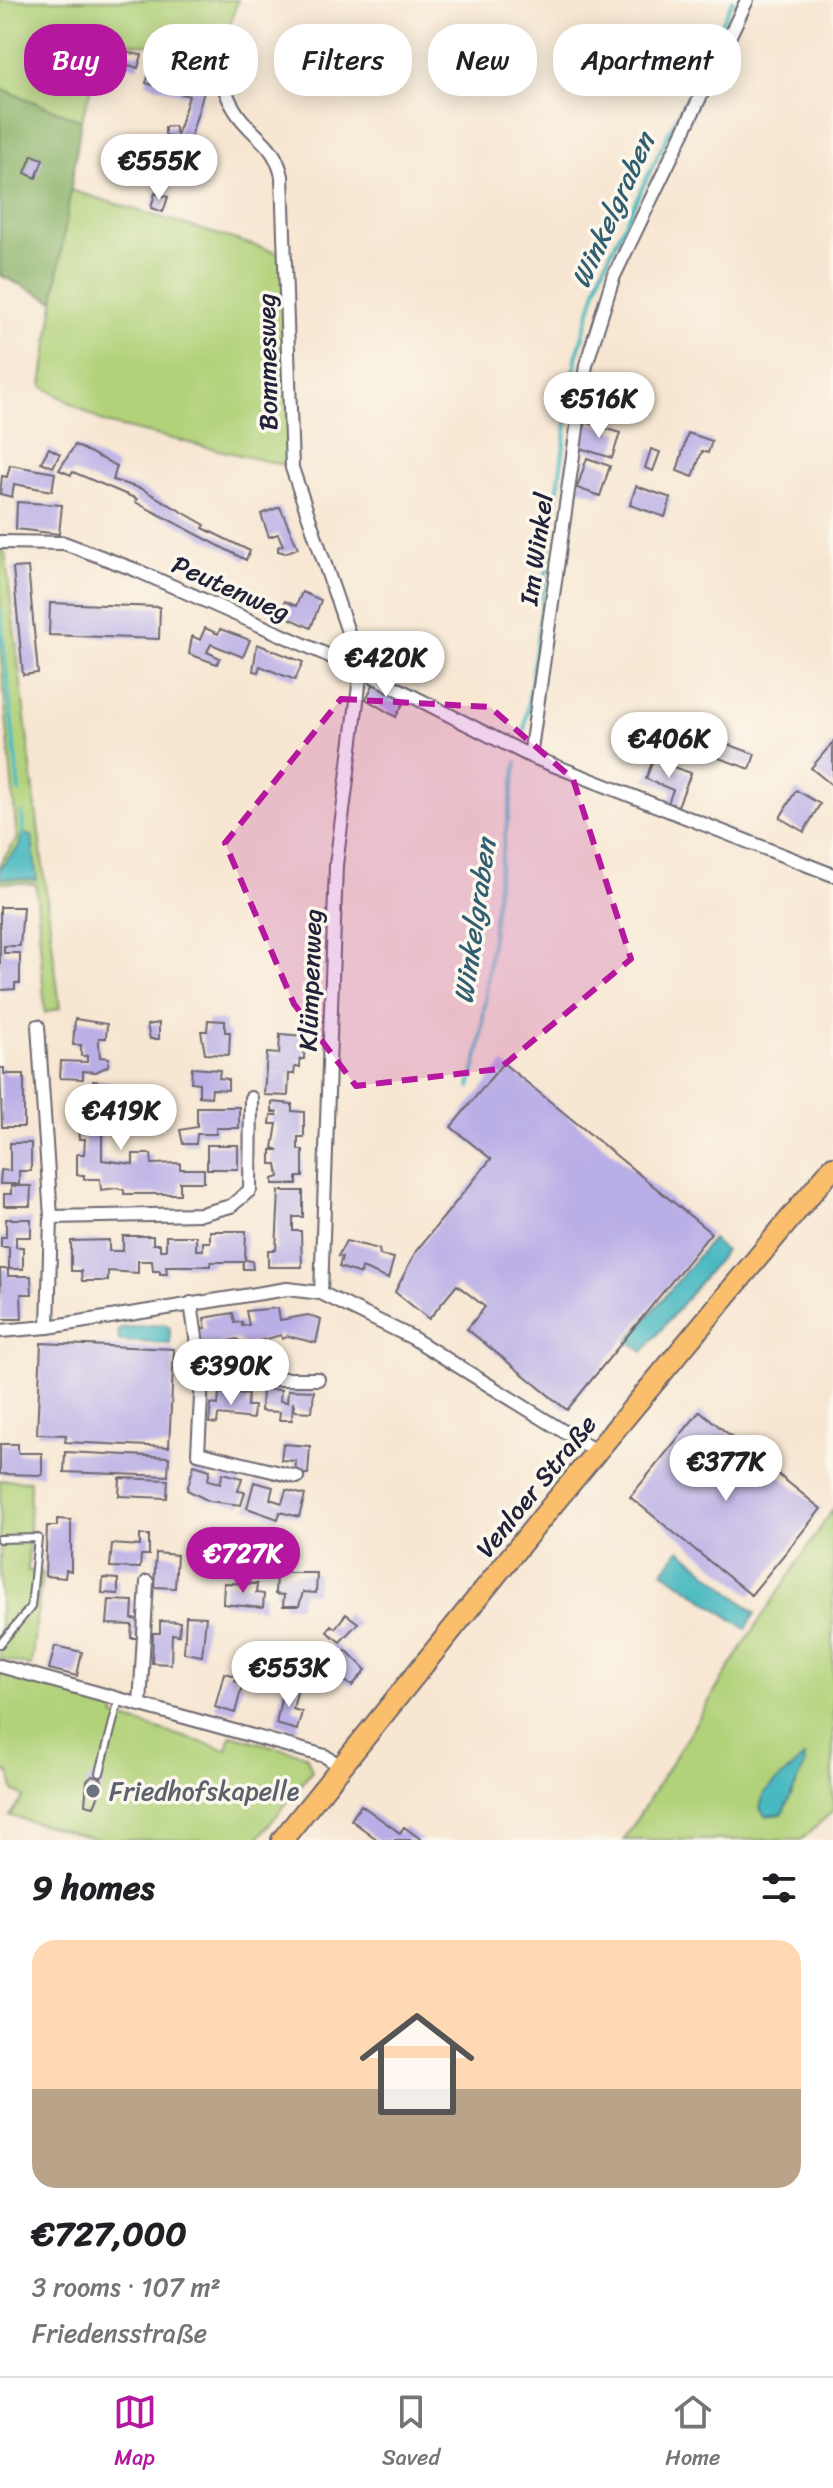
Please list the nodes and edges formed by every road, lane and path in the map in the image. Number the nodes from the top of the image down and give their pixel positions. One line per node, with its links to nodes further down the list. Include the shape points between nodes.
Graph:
1 (747, 0): 5 (street, Im Winkel, via 613,278 586,365)
2 (227, 96): 4 (street, Bommesweg, via 246,125 273,149 282,176 292,468)
3 (0, 542): 4 (street, Peutenweg, via 64,543)
4 (361, 670): 5 (street, Peutenweg); 11 (street, Klümpenweg, via 336,865)
5 (530, 756): 6 (street, Peutenweg)
6 (833, 875)
7 (38, 1026): 10 (street)
8 (251, 1098): 10 (street, via 250,1190 231,1206 201,1214)
9 (833, 1167): 17 (main road, Venloer Straße)
10 (51, 1217): 13 (street)
11 (321, 1293): 12 (street, via 287,1289); 17 (street, via 466,1368)
12 (191, 1303): 13 (street); 15 (street)
13 (48, 1327): 14 (street)
14 (0, 1331)
15 (202, 1379): 16 (street); 18 (street, via 198,1453)
16 (318, 1379)
17 (597, 1452): 25 (main road, Venloer Straße)
18 (297, 1477)
19 (0, 1539): 21 (lane, via 38,1538 31,1607)
20 (147, 1582): 24 (street)
21 (0, 1644)
22 (0, 1666): 23 (street)
23 (119, 1699): 24 (street); 26 (lane)
24 (140, 1705): 25 (street, via 325,1756)
25 (340, 1766): 27 (main road, Venloer Straße)
26 (100, 1773)
27 (282, 1840)

